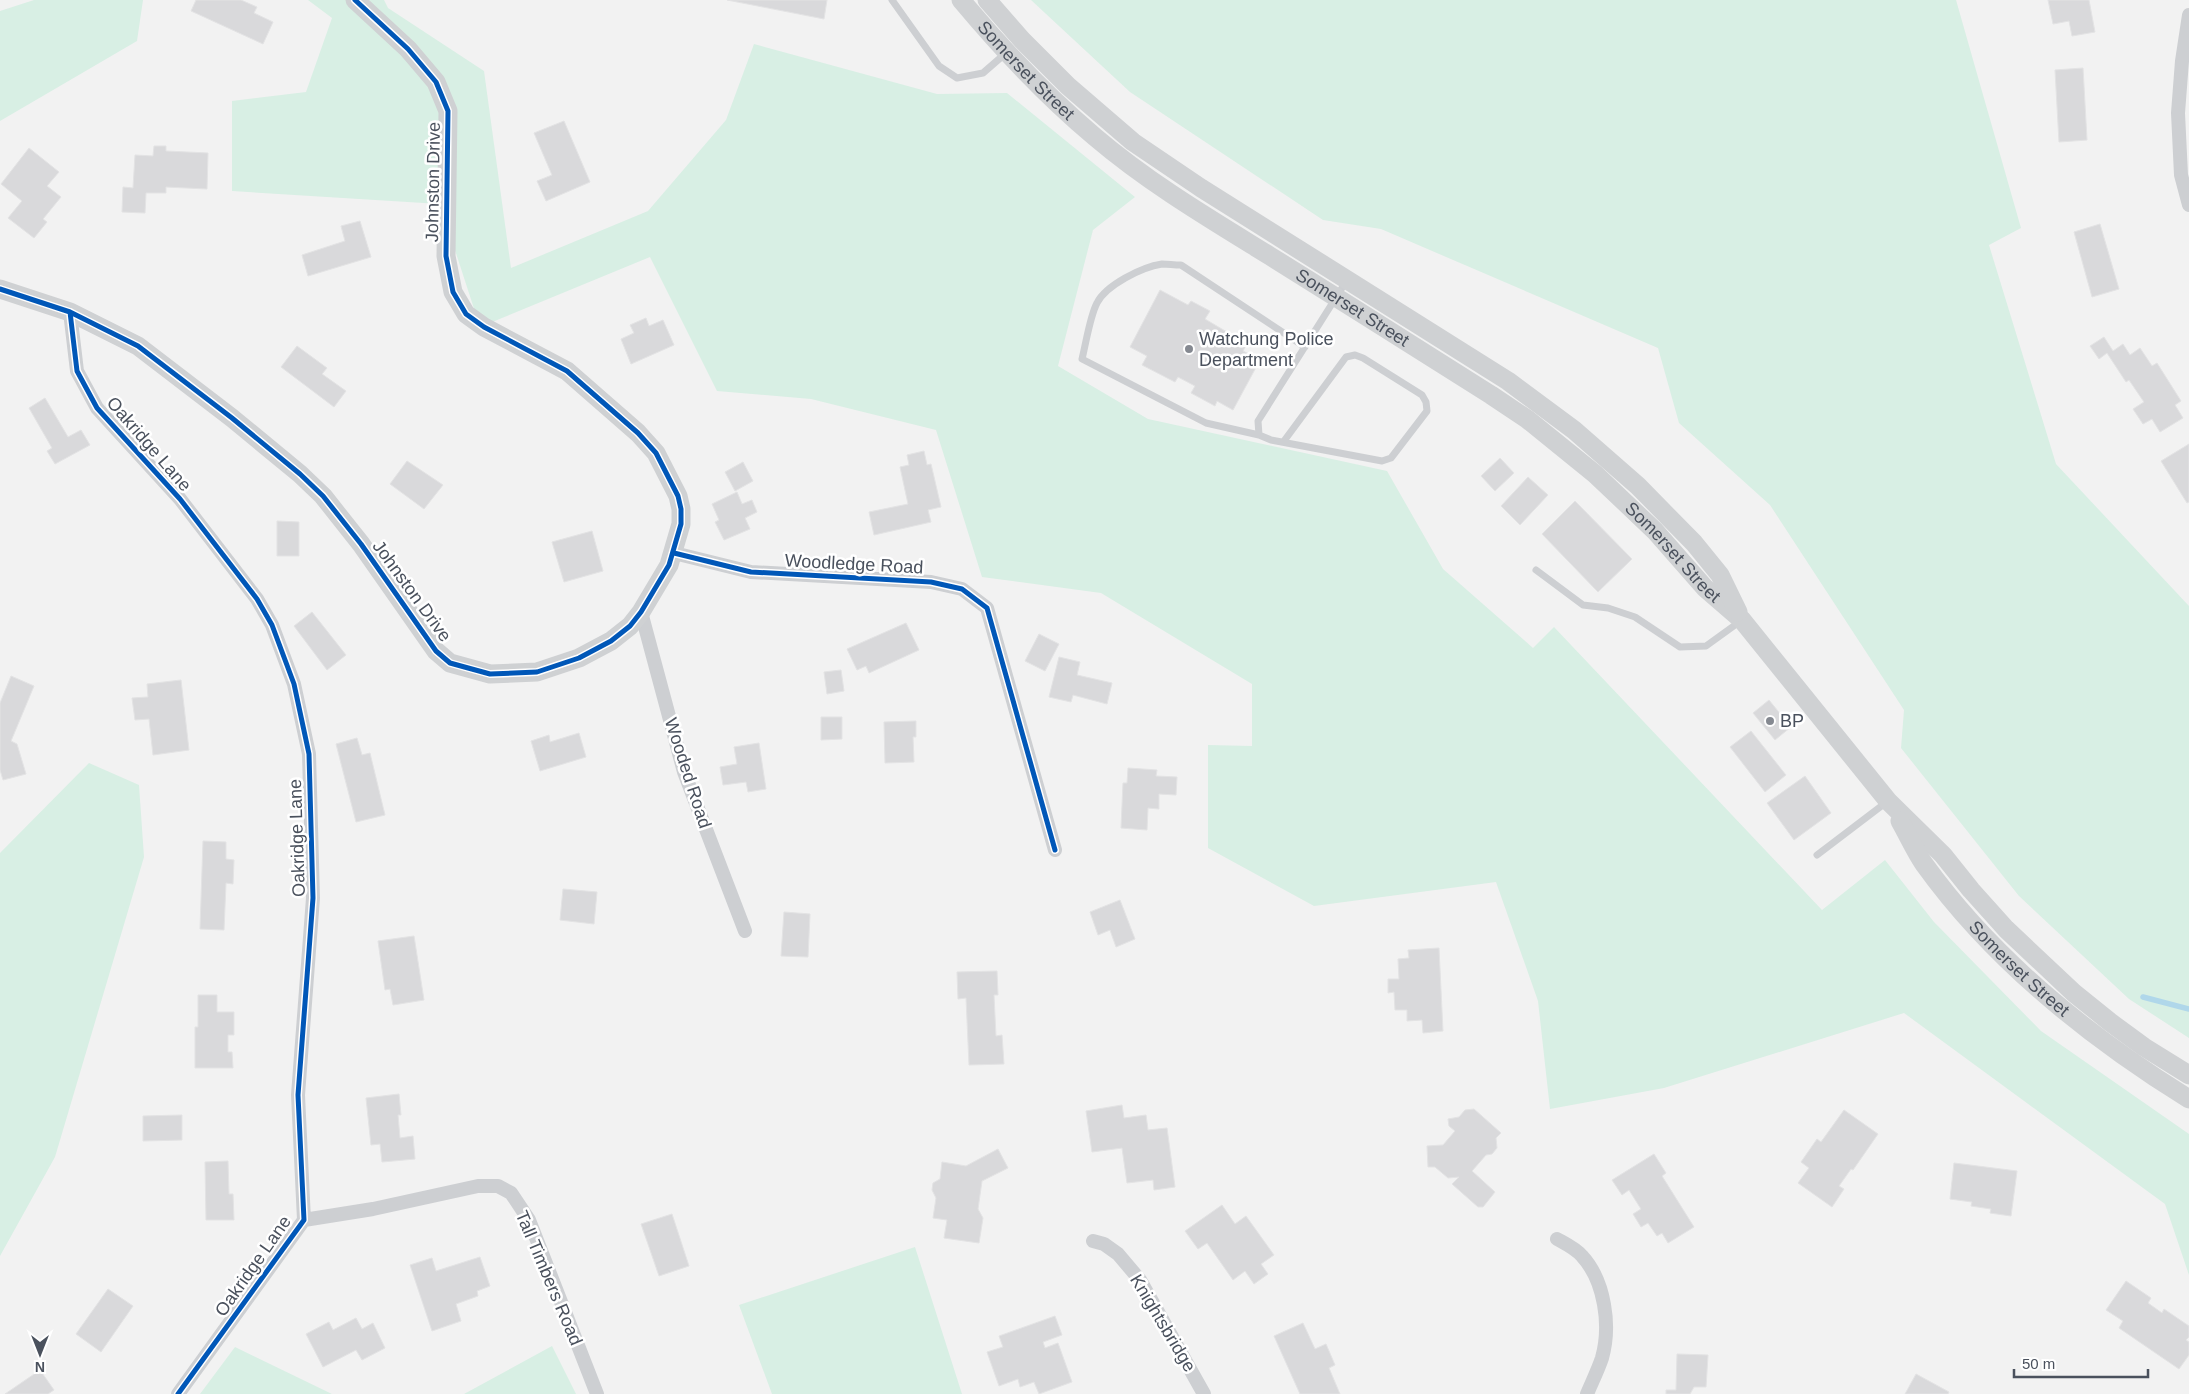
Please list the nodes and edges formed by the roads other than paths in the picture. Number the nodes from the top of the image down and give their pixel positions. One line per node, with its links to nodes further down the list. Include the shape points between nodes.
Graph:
1 (355, 0): 15 (main road, Johnston Drive, via 408,49 436,82 448,112 446,256 453,292 466,314 567,372 638,433 656,454 678,496 681,509)
2 (892, 0): 6 (lane, via 939,66 957,78 983,73)
3 (961, 0): 6 (main road, Somerset Street)
4 (987, 0): 6 (main road, Somerset Street)
5 (2189, 15): 7 (street, via 2178,113 2181,175)
6 (1014, 47): 8 (main road, Somerset Street, via 1068,86 1133,142); 10 (main road, Somerset Street, via 1084,127 1143,174)
7 (2189, 205)
8 (1347, 280): 10 (lane); 18 (main road, Somerset Street, via 1508,381 1608,458 1666,514 1720,575)
9 (0, 289): 11 (main road, Johnston Drive)
10 (1336, 297): 12 (lane); 18 (main road, Somerset Street, via 1491,394 1560,445 1628,504 1705,588)
11 (70, 312): 17 (main road, Johnston Drive, via 138,346 300,474 323,496 436,651 450,663 490,674 538,672 579,658 611,641); 25 (street, Oakridge Lane, via 77,371 97,408 180,499 257,599 272,625 294,684 308,754 314,898 298,1095)
12 (1305, 347): 13 (lane, via 1258,421); 13 (lane, via 1181,265 1151,266 1112,286 1097,302 1082,359 1206,423)
13 (1259, 434): 14 (lane, via 1271,440)
14 (1284, 441): 14 (lane, via 1382,461 1391,458 1427,410 1426,402 1422,395 1363,358 1346,357)
15 (674, 553): 17 (main road, Johnston Drive); 20 (street, Woodledge Road, via 751,572 931,582 962,589 987,608)
16 (1536, 570): 18 (lane, via 1583,605 1608,608 1634,617 1680,648 1706,646)
17 (641, 612): 22 (street, Wooded Road, via 684,772)
18 (1742, 620): 19 (main road, Somerset Street)
19 (1888, 800): 21 (lane); 23 (main road, Somerset Street, via 1943,855 2006,929 2074,993 2137,1042); 24 (main road, Somerset Street, via 1933,876 2014,965 2092,1034)
20 (1054, 850)
21 (1817, 855)
22 (745, 931)
23 (2189, 1075)
24 (2189, 1099)
25 (304, 1220): 28 (street, Oakridge Lane); 29 (street, Tall Timbers Road, via 374,1209 478,1186 498,1186 511,1193 529,1220)
26 (1556, 1239): 31 (street, via 1570,1245 1595,1274 1604,1306 1602,1358)
27 (1093, 1241): 30 (street, Knightsbridge, via 1118,1254 1140,1280)
28 (178, 1394)
29 (597, 1394)
30 (1204, 1394)
31 (1587, 1394)

